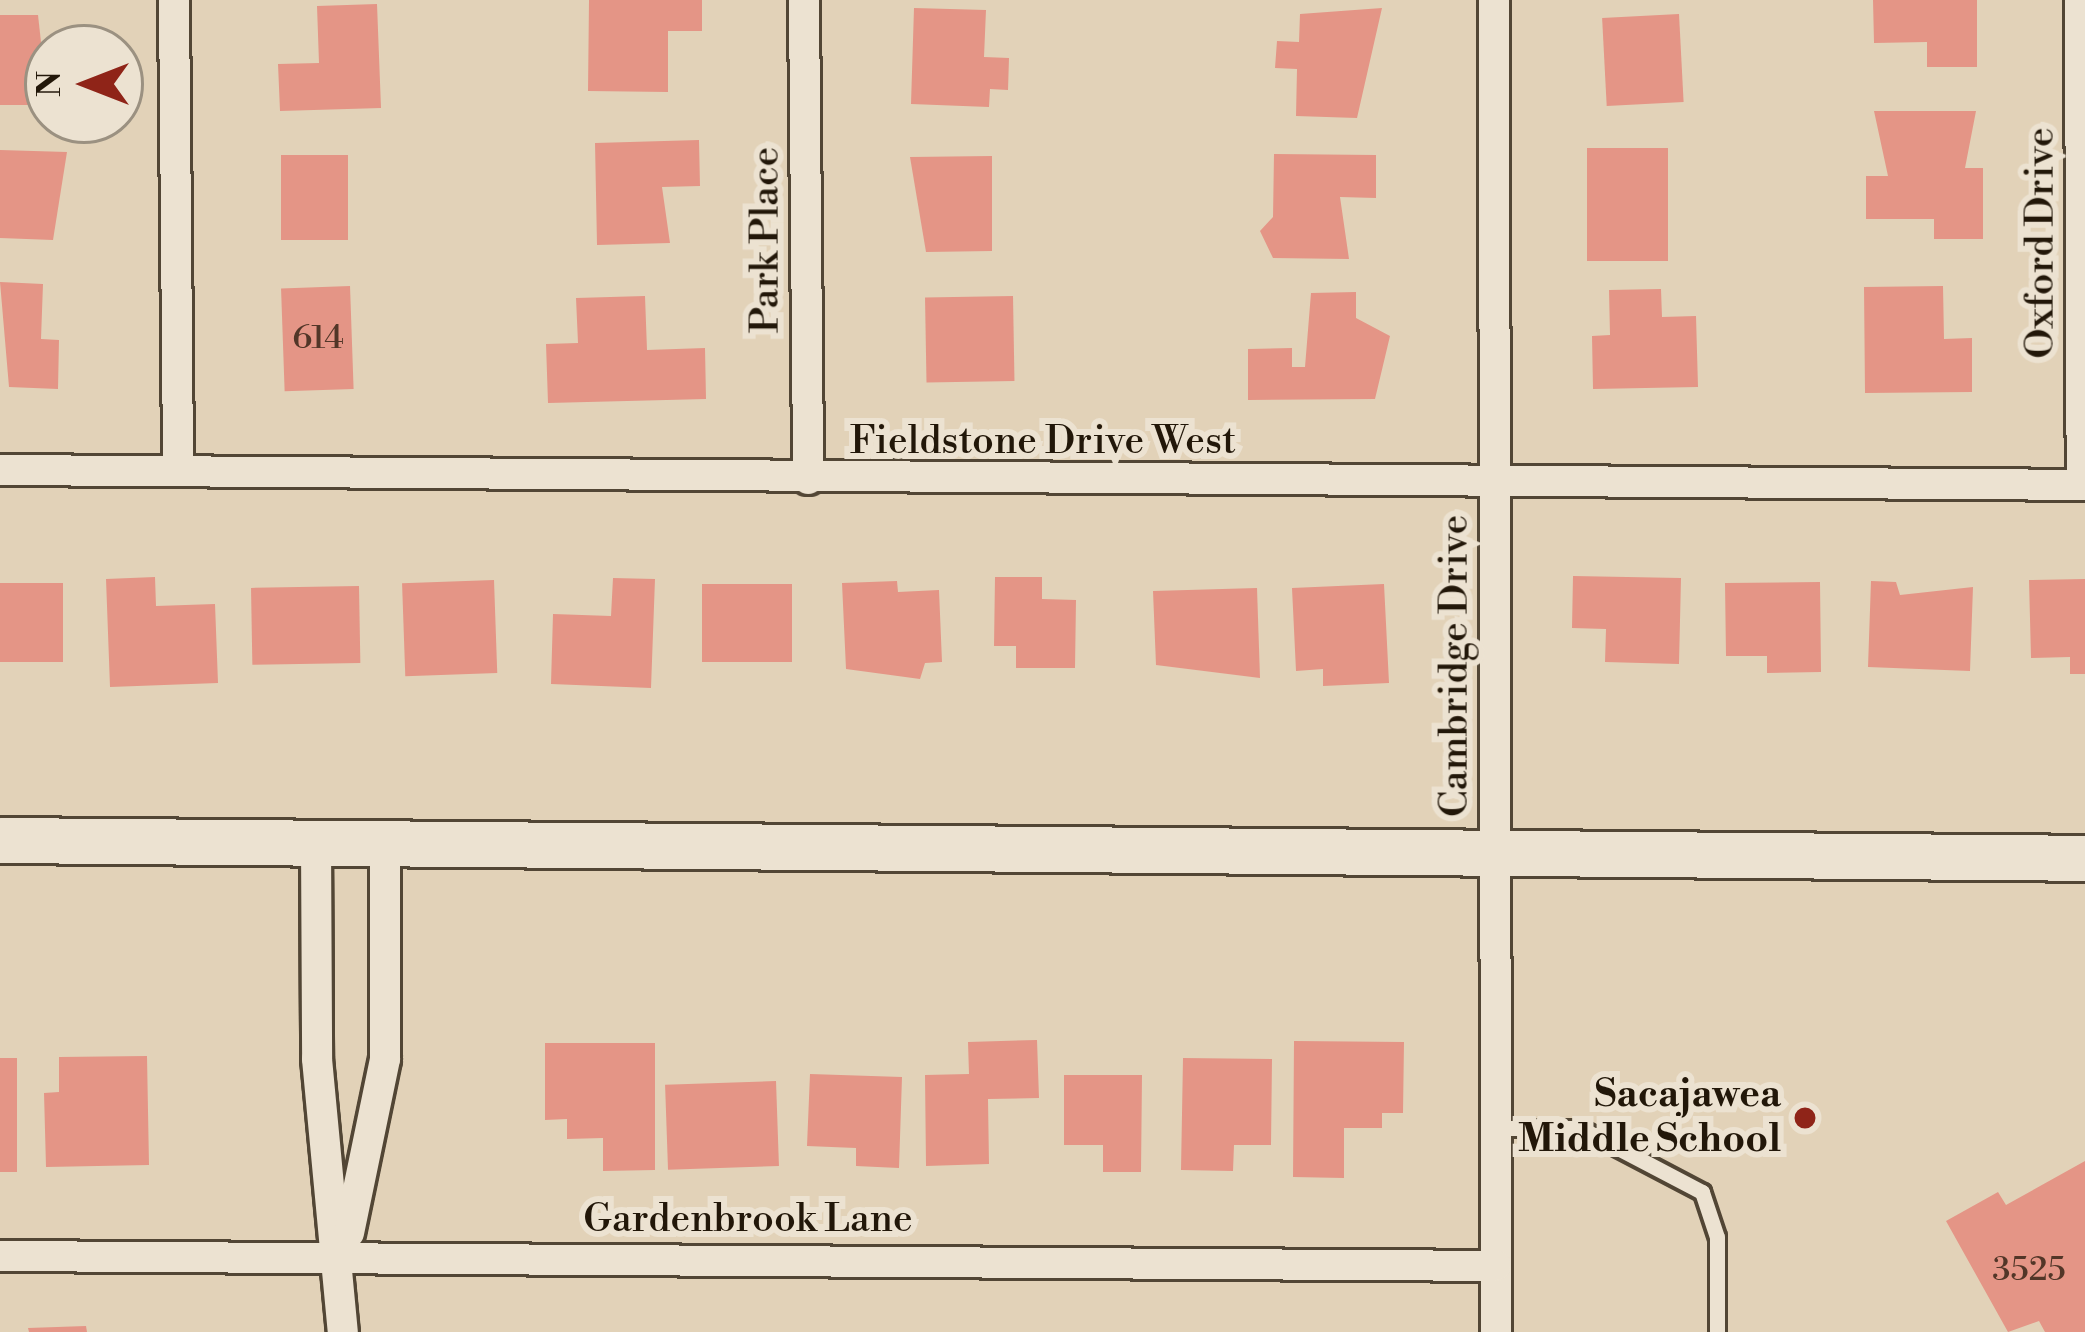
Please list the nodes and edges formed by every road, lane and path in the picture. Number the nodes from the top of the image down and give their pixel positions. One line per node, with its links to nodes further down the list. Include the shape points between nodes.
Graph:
1 (174, 0): 6 (street)
2 (804, 0): 7 (street, Park Place)
3 (1494, 0): 8 (street, Cambridge Drive)
4 (2080, 0): 9 (street, Oxford Drive)
5 (0, 470): 6 (street, Fieldstone Drive West)
6 (178, 470): 7 (street, Fieldstone Drive West)
7 (808, 479): 8 (street, Fieldstone Drive West)
8 (1495, 484): 9 (street, Fieldstone Drive West); 13 (street, Cambridge Drive)
9 (2084, 485)
10 (0, 840): 11 (street)
11 (316, 843): 12 (street); 17 (street, via 317,1059)
12 (385, 843): 13 (street); 17 (street, via 385,1059)
13 (1495, 854): 14 (street); 15 (street, Cambridge Drive)
14 (2085, 858)
15 (1496, 1127): 18 (street, Cambridge Drive); 21 (lane, via 1580,1128 1702,1192 1717,1237)
16 (0, 1256): 17 (street, Gardenbrook Lane)
17 (344, 1256): 18 (street, Gardenbrook Lane); 19 (street)
18 (1496, 1266): 20 (street, Cambridge Drive)
19 (343, 1332)
20 (1496, 1332)
21 (1718, 1332)

